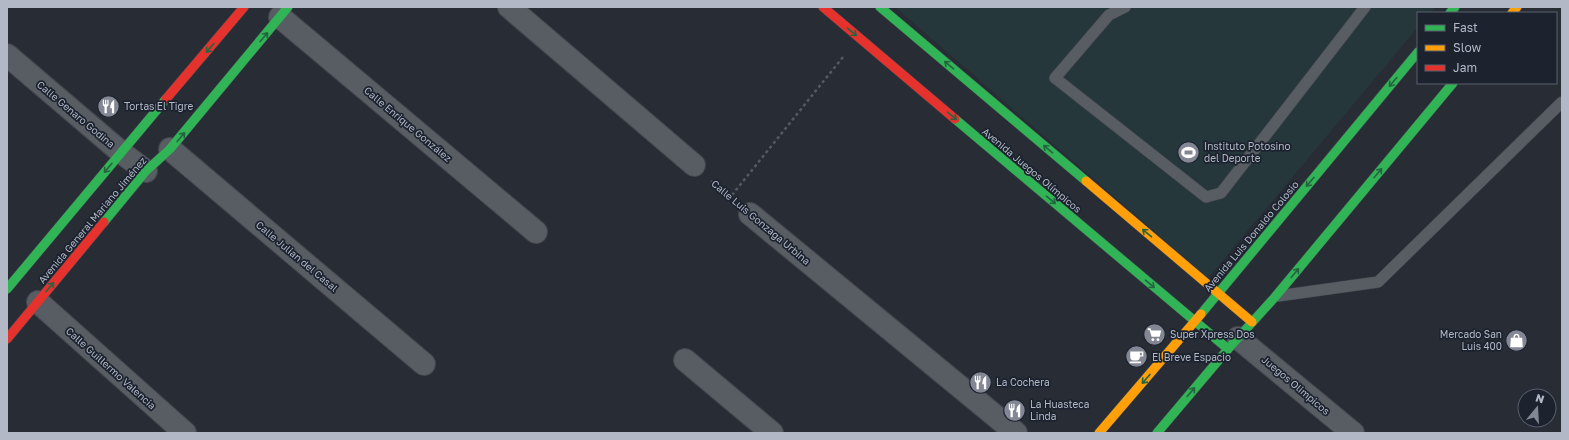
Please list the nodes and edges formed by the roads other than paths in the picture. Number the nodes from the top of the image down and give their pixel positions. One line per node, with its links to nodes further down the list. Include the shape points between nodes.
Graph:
1 (244, 7): 13 (street, Avenida General Mariano Jiménez, one-way to 13)
2 (509, 7): 14 (street)
3 (822, 7): 22 (street, Avenida Juegos Olímpicos, one-way to 22)
4 (880, 7): 19 (street, one-way to 4)
5 (1125, 7): 6 (lane, via 1109,15 1055,78 1206,197 1221,193)
6 (1365, 7)
7 (284, 12): 12 (street, Avenida General Mariano Jiménez, one-way to 7); 17 (street, Calle Enrique González)
8 (1417, 53): 19 (street, Avenida Luis Donaldo Colosio, one-way to 19)
9 (7, 55): 13 (street, Calle Genaro Godina)
10 (1452, 84): 20 (street, one-way to 10)
11 (1562, 102): 20 (lane, via 1378,282)
12 (170, 149): 15 (street, Avenida General Mariano Jiménez); 26 (street, Calle Julian del Casal)
13 (122, 152): 15 (street, Calle Genaro Godina); 18 (street, Avenida General Mariano Jiménez, one-way to 18)
14 (694, 165)
15 (146, 171): 21 (street, Avenida General Mariano Jiménez, one-way to 15)
16 (750, 214): 29 (street, Calle Luis Gonzaga Urbina)
17 (536, 232)
18 (7, 289)
19 (1218, 294): 22 (street, Avenida Luis Donaldo Colosio); 23 (street)
20 (1275, 297): 23 (street)
21 (38, 302): 24 (street, Avenida General Mariano Jiménez); 27 (street, Calle Guillermo Valencia)
22 (1195, 322): 23 (street, Avenida Juegos Olímpicos); 30 (street, Avenida Luis Donaldo Colosio, one-way to 30)
23 (1239, 336): 31 (street, one-way to 23); 32 (street, Juegos Olimpicos)
24 (7, 339)
25 (685, 360): 28 (street)
26 (424, 364)
27 (185, 433)
28 (772, 433)
29 (1016, 433)
30 (1099, 433)
31 (1157, 433)
32 (1354, 433)

